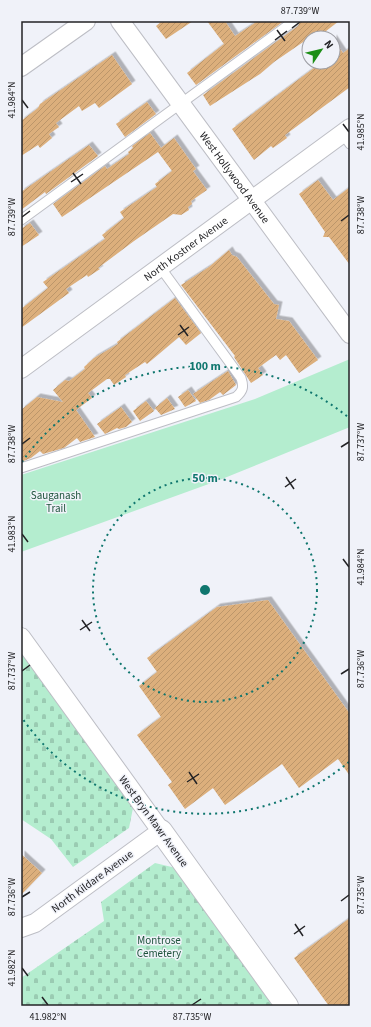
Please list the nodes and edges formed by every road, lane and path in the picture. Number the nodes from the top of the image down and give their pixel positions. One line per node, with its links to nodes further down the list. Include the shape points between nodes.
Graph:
1 (86, 21): 4 (street)
2 (120, 21): 5 (street, West Hollywood Avenue)
3 (294, 21): 5 (lane)
4 (21, 67)
5 (180, 103): 7 (street, West Hollywood Avenue); 8 (lane)
6 (347, 135): 7 (street, North Kostner Avenue)
7 (252, 200): 9 (street, North Kostner Avenue); 10 (street, West Hollywood Avenue)
8 (21, 220)
9 (160, 267): 11 (street, North Kostner Avenue); 12 (lane, via 241,378 242,392 236,397)
10 (350, 334)
11 (21, 369)
12 (21, 468)
13 (21, 637): 14 (street, West Bryn Mawr Avenue)
14 (161, 831): 15 (street, North Kildare Avenue, via 35,923); 16 (street, West Bryn Mawr Avenue)
15 (21, 928)
16 (287, 1006)

